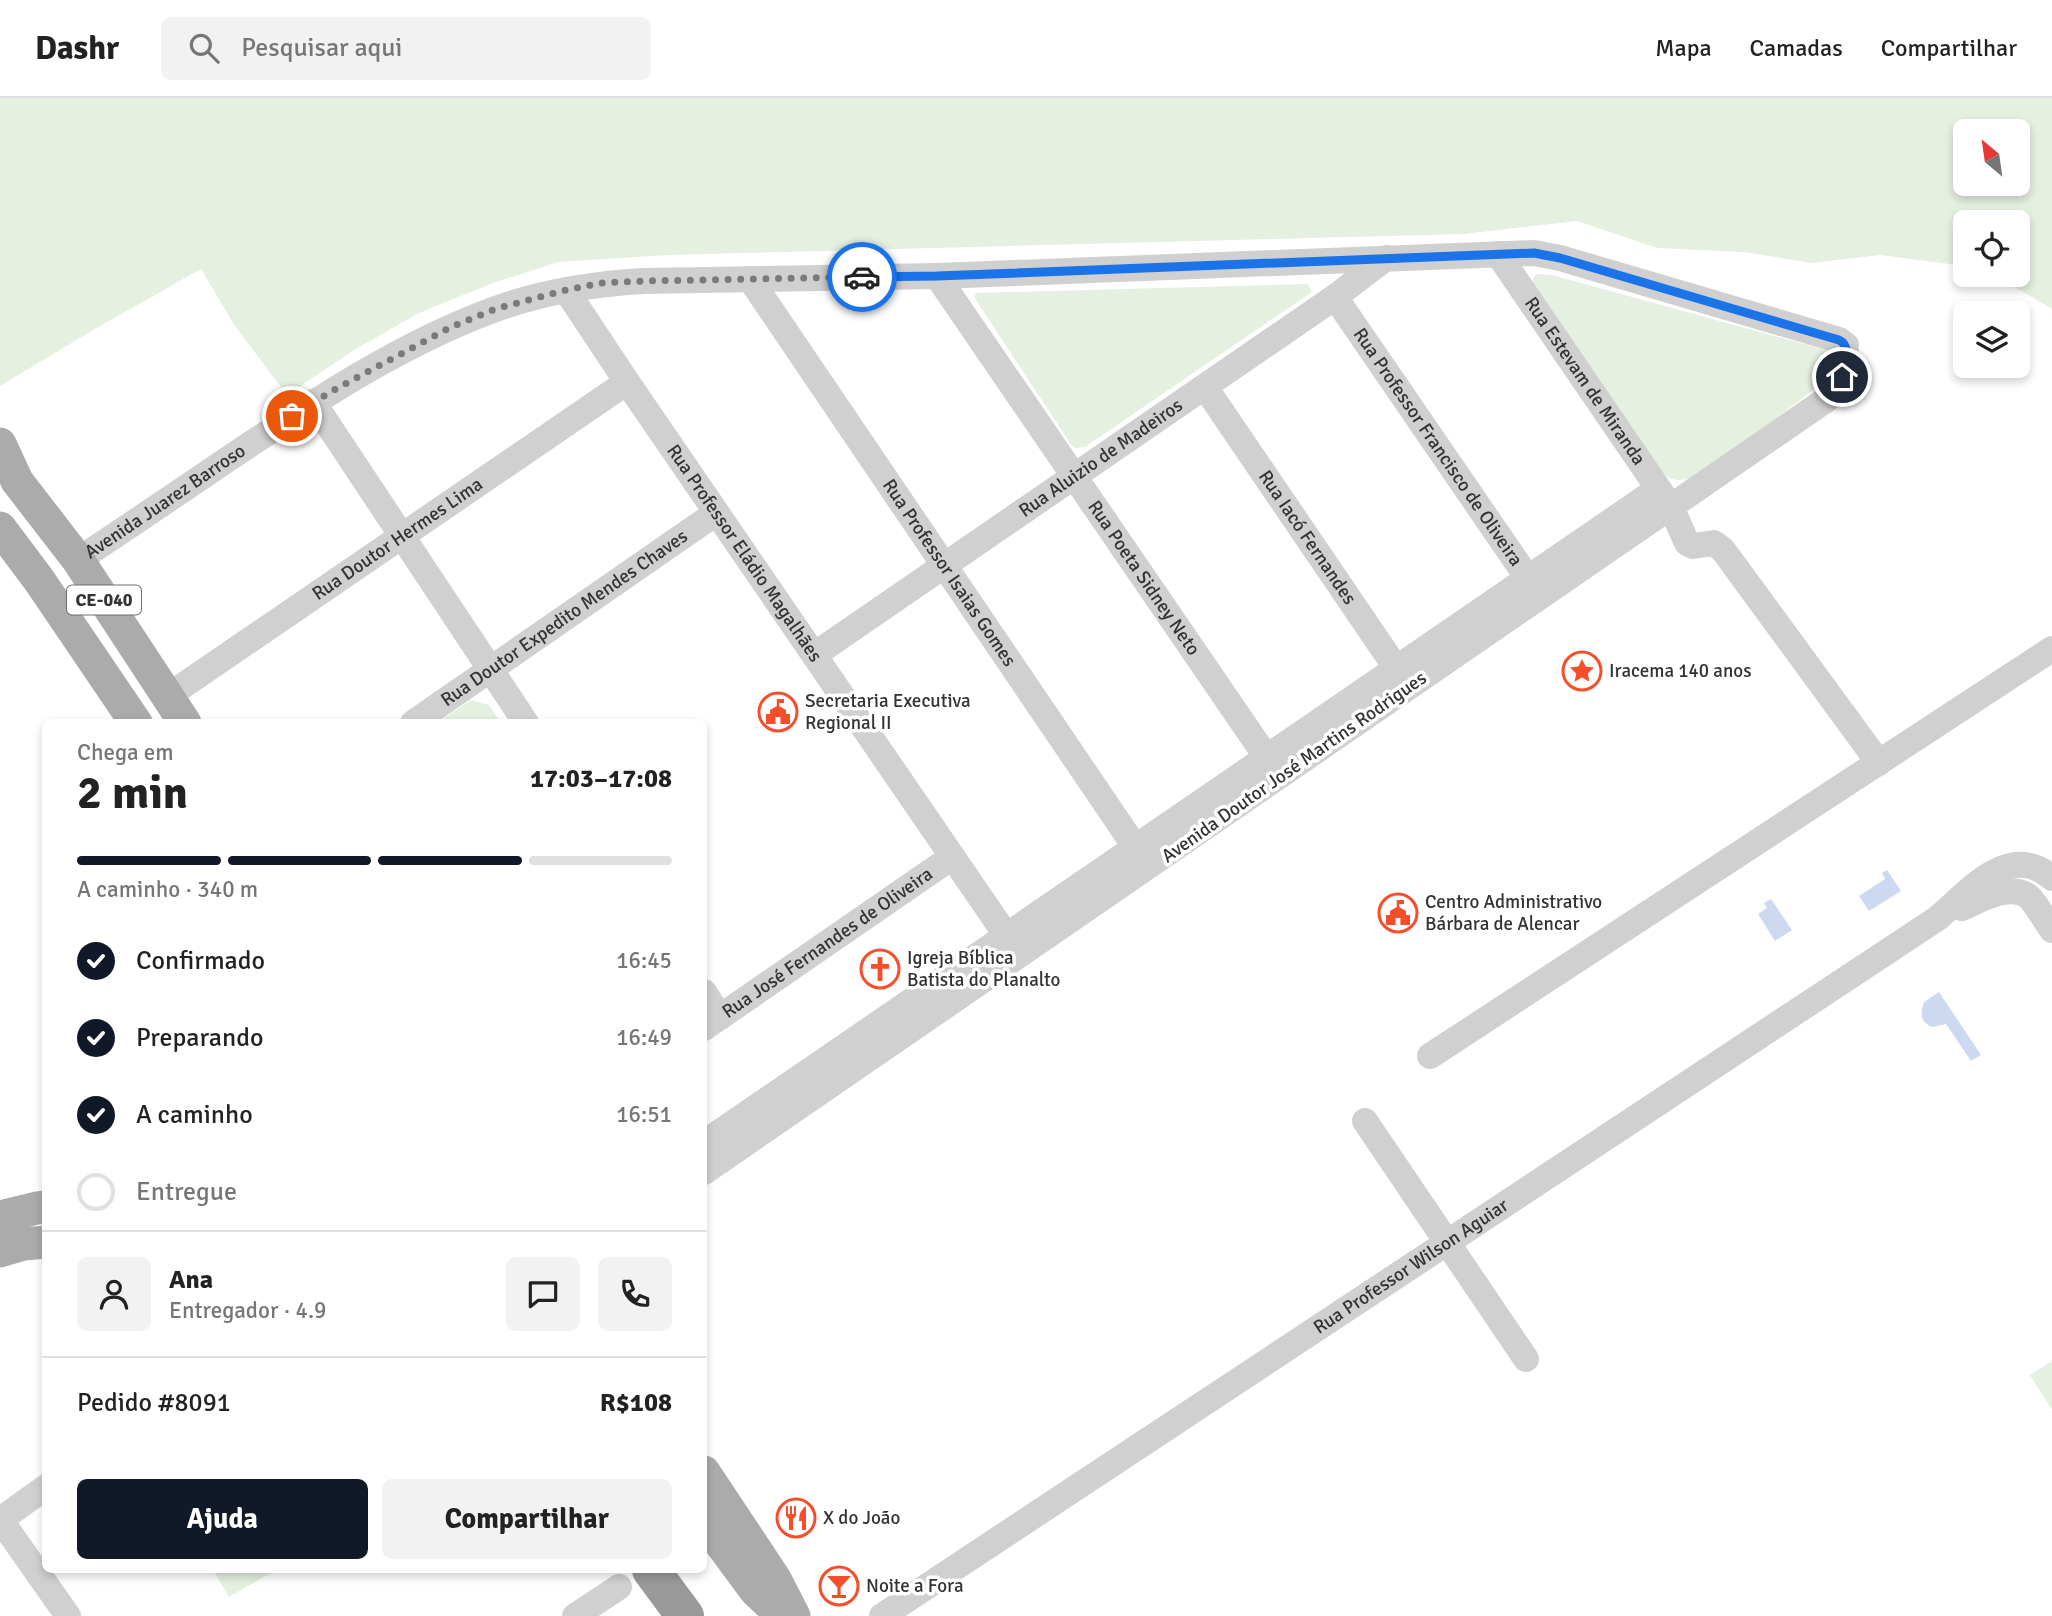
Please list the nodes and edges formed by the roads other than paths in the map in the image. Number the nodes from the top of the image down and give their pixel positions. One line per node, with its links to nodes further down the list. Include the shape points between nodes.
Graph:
1 (1498, 254): 2 (street, Avenida Juarez Barroso); 7 (street, Avenida Juarez Barroso, via 1560,258); 14 (street, Rua Estevam de Miranda)
2 (1385, 258): 3 (street, Avenida Juarez Barroso); 6 (street, Rua Aluizio de Madeiros)
3 (937, 276): 4 (street, Avenida Juarez Barroso); 13 (street, Rua Poeta Sidney Neto)
4 (750, 279): 5 (street, Avenida Juarez Barroso, via 601,283); 19 (street, Rua Professor Isaias Gomes)
5 (566, 290): 8 (street, Rua Professor Eládio Magalhães); 10 (street, Avenida Juarez Barroso, via 495,309 451,327)
6 (1335, 297): 9 (street, Rua Aluizio de Madeiros); 20 (street, Rua Professor Francisco de Oliveira)
7 (1839, 340): 14 (street, Avenida Doutor José Martins Rodrigues, via 1847,347 1833,396)
8 (627, 382): 15 (street, Rua Professor Eládio Magalhães); 17 (street, Rua Doutor Hermes Lima)
9 (1205, 387): 13 (street, Rua Aluizio de Madeiros); 24 (street, Rua Iacó Fernandes)
10 (313, 402): 17 (street); 18 (street, Avenida Juarez Barroso)
11 (0, 444): 12 (main road, CE-040)
12 (9, 472): 18 (main road, CE-040)
13 (1074, 475): 19 (street, Rua Aluizio de Madeiros); 30 (street, Rua Poeta Sidney Neto)
14 (1665, 498): 20 (street, Avenida Doutor José Martins Rodrigues); 29 (street, Rua Estevam de Miranda, via 1687,543 1714,543 1723,550)
15 (716, 513): 22 (street, Rua Professor Eládio Magalhães); 23 (street, Rua Doutor Expedito Mendes Chaves)
16 (0, 528): 26 (main road, CE-040)
17 (403, 537): 23 (street); 25 (street, Rua Doutor Hermes Lima)
18 (78, 560): 25 (main road, CE-040)
19 (943, 565): 22 (street, Rua Aluizio de Madeiros); 32 (street, Rua Professor Isaias Gomes)
20 (1534, 588): 24 (street, Avenida Doutor José Martins Rodrigues)
21 (2052, 649): 29 (street)
22 (814, 654): 31 (street, Rua Professor Eládio Magalhães)
23 (491, 670): 27 (street, Rua Doutor Expedito Mendes Chaves); 28 (street)
24 (1403, 678): 30 (street, Avenida Doutor José Martins Rodrigues)
25 (177, 710): 26 (main road)
26 (134, 718)
27 (419, 719)
28 (523, 719)
29 (1879, 763): 39 (street)
30 (1273, 767): 32 (street, Avenida Doutor José Martins Rodrigues)
31 (952, 857): 36 (street, Rua Professor Eládio Magalhães); 38 (street, Rua José Fernandes de Oliveira)
32 (1142, 858): 36 (street, Avenida Doutor José Martins Rodrigues)
33 (2052, 878): 34 (street, via 2026,864 2007,866 1990,874)
34 (1938, 918): 35 (street, via 1993,895 2018,891 2029,897); 46 (street, Rua Professor Wilson Aguiar)
35 (2052, 930)
36 (1013, 946): 41 (street, Avenida Doutor José Martins Rodrigues); 42 (street, Avenida Doutor José Martins Rodrigues)
37 (707, 1003): 38 (street)
38 (712, 1022)
39 (1430, 1056)
40 (1365, 1121): 46 (street)
41 (707, 1141)
42 (707, 1170)
43 (42, 1206): 44 (main road)
44 (0, 1217)
45 (42, 1242): 47 (main road)
46 (1447, 1242): 48 (street); 59 (street, Rua Professor Wilson Aguiar)
47 (0, 1251)
48 (1527, 1359)
49 (707, 1477): 58 (main road)
50 (42, 1490): 51 (street)
51 (0, 1520): 54 (street)
52 (707, 1525): 57 (main road, via 755,1590)
53 (635, 1578): 55 (street); 56 (highway)
54 (68, 1616)
55 (575, 1616)
56 (685, 1616)
57 (782, 1616)
58 (794, 1616)
59 (882, 1616)

